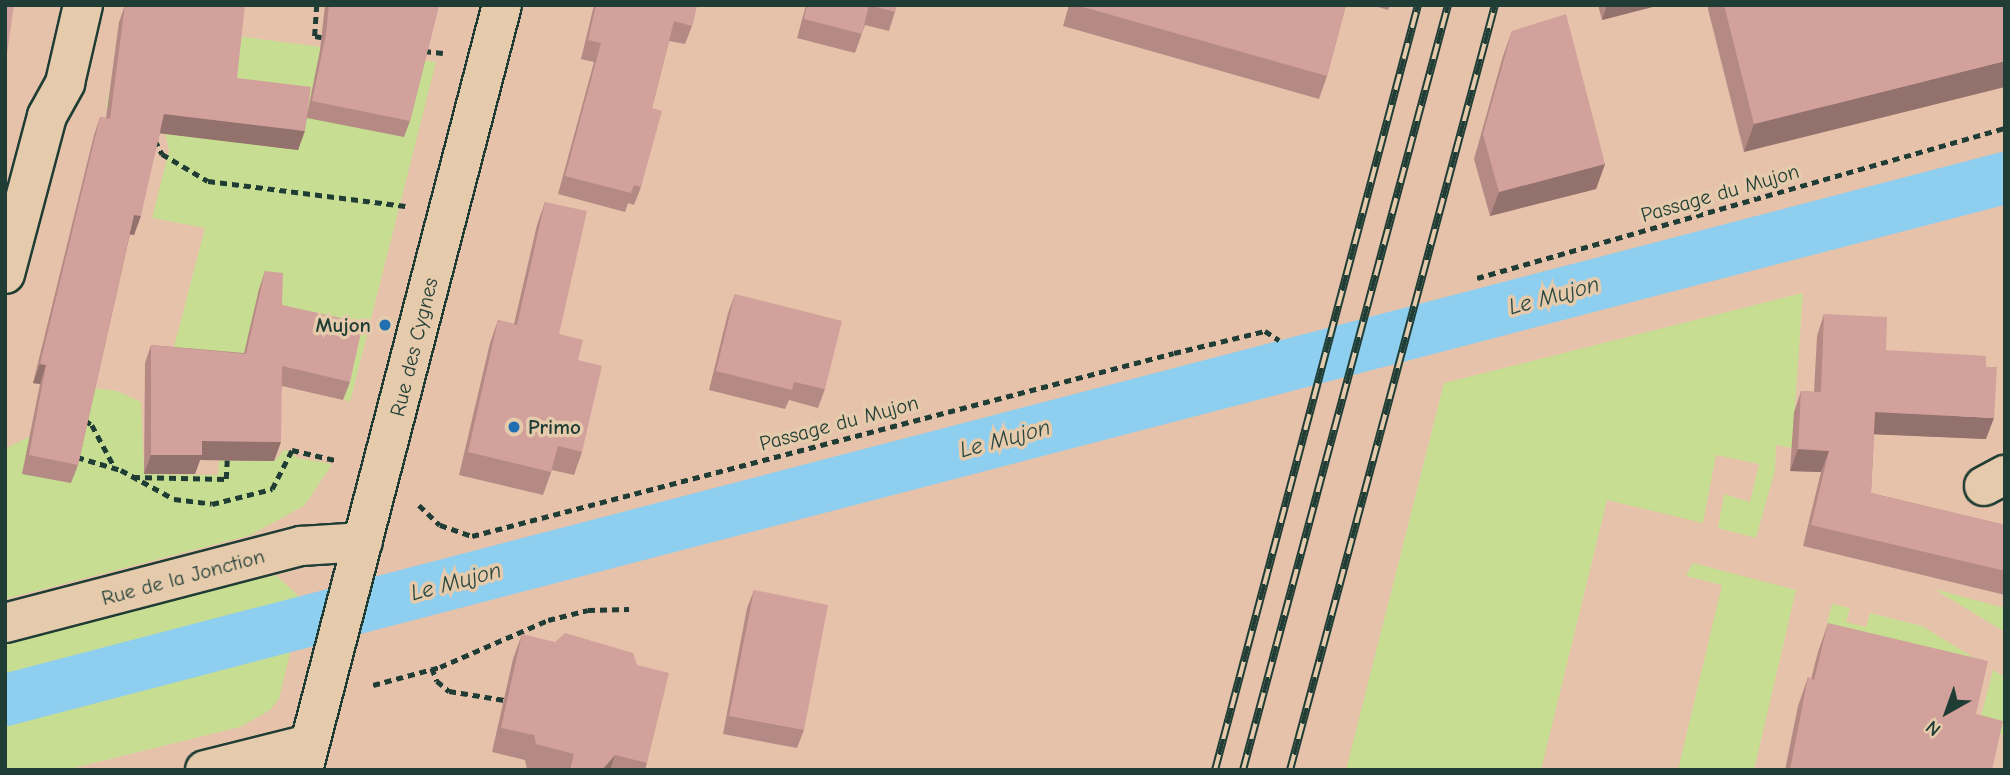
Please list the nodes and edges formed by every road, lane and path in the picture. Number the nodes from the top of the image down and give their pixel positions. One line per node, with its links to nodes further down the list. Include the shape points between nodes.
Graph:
1 (83, 5): 10 (street, via 65,83 47,116)
2 (317, 5): 4 (path, via 315,36)
3 (502, 5): 20 (street, Rue des Cygnes)
4 (328, 38)
5 (420, 50): 6 (path)
6 (446, 54)
7 (2005, 128): 11 (path, Passage du Mujon)
8 (153, 136): 9 (path, via 162,154 208,181)
9 (408, 206)
10 (5, 274)
11 (1477, 278)
12 (1279, 340): 19 (path, Passage du Mujon, via 1265,331 1174,353 472,536 440,525)
13 (85, 420): 17 (path)
14 (77, 457): 17 (path)
15 (227, 460): 18 (path, via 226,479)
16 (344, 462): 18 (path, via 292,450 272,489 212,504 173,499)
17 (115, 468): 18 (path)
18 (132, 477)
19 (415, 500)
20 (361, 550): 22 (street, Rue de la Jonction, via 301,547); 26 (street, Rue des Cygnes)
21 (629, 609): 23 (path, via 588,610 548,620)
22 (5, 623)
23 (432, 668): 24 (path); 25 (path, via 437,681 449,691)
24 (366, 688)
25 (504, 700)
26 (306, 757): 27 (street)
27 (205, 770)

